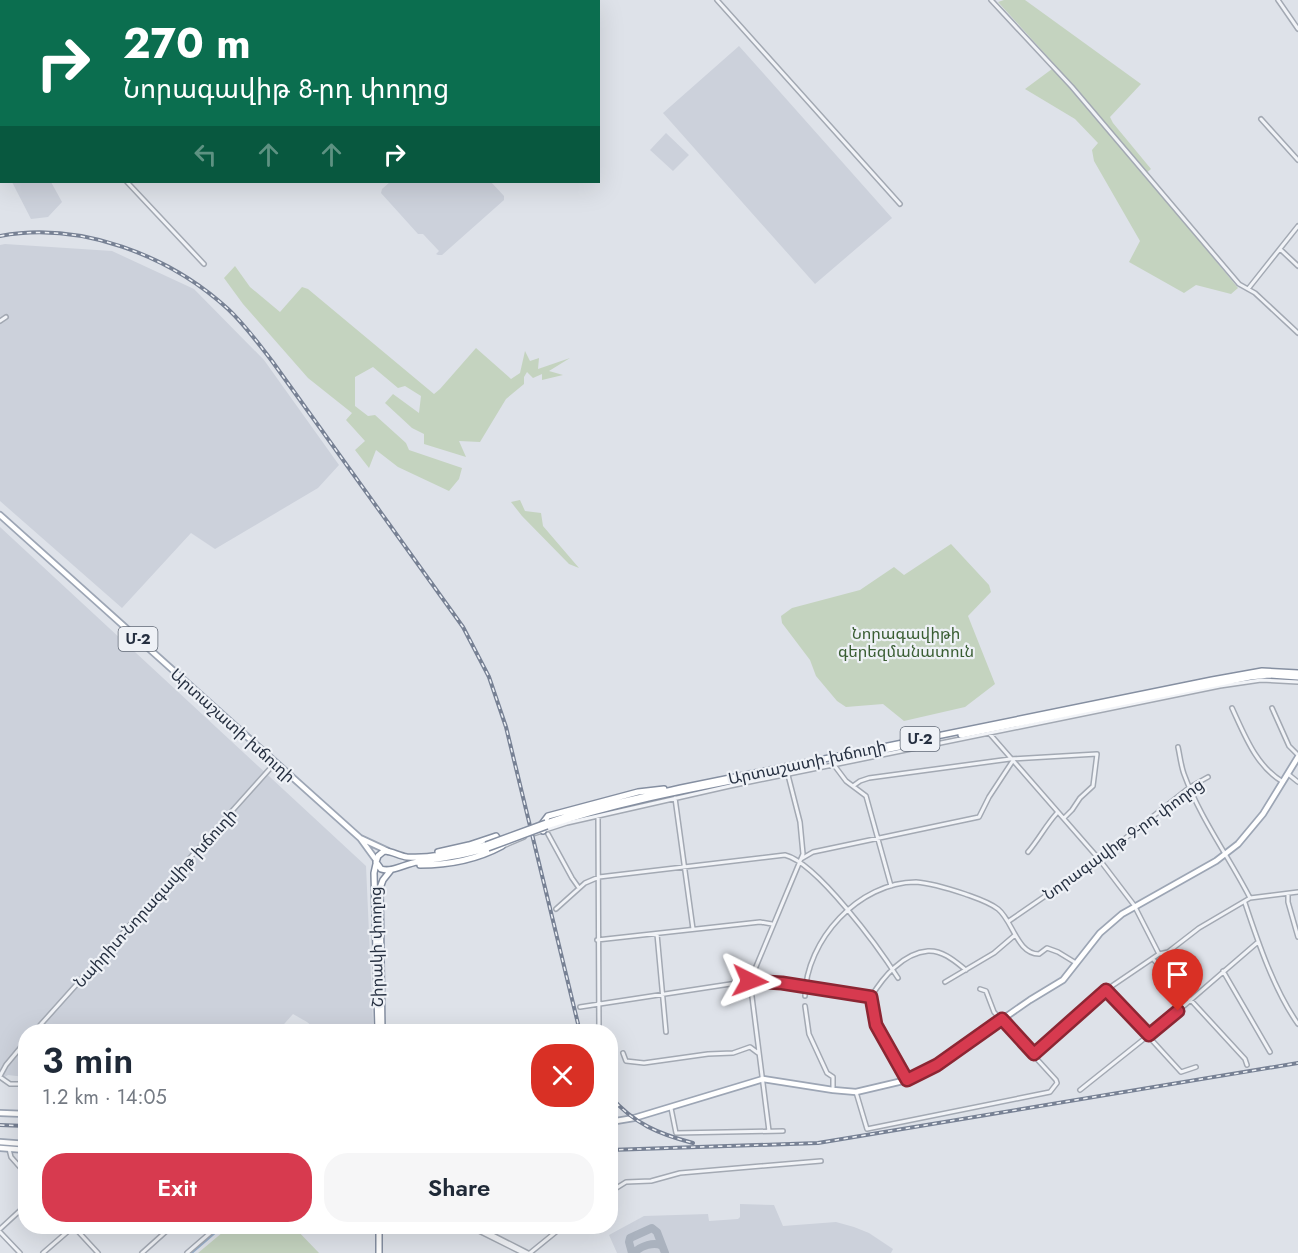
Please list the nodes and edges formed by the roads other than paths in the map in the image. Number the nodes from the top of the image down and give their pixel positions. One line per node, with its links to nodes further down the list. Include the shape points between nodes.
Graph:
1 (717, 0): 8 (street)
2 (991, 0): 13 (street, via 1072,87 1239,284)
3 (1278, 0): 4 (street)
4 (1298, 29)
5 (1262, 119): 6 (street)
6 (1298, 160)
7 (128, 183): 11 (street)
8 (900, 204)
9 (1298, 226): 10 (street)
10 (1280, 249): 12 (street); 13 (street)
11 (204, 264)
12 (1298, 266)
13 (1248, 289): 16 (street)
14 (6, 318): 15 (street)
15 (0, 321)
16 (1298, 333)
17 (0, 515): 26 (main road, Արտաշատի խճուղի / Մ-2)
18 (1298, 675): 39 (highway, Արտաշատի խճուղի / Մ-2, via 1227,681 691,789); 39 (highway, Արտաշատի խճուղի / Մ-2, via 1251,672 681,788 582,811)
19 (1298, 682): 22 (street, Արտաշատի խճուղի, via 1249,681)
20 (1232, 708): 31 (street, via 1255,756)
21 (1272, 708): 24 (street, via 1289,746)
22 (989, 733): 25 (street); 27 (street, Արտաշատի խճուղի)
23 (1178, 747): 34 (street)
24 (1298, 756): 29 (main road)
25 (1011, 761): 33 (street, via 869,778); 36 (street); 38 (street, via 1097,754 1093,786); 41 (street, via 979,817)
26 (275, 764): 40 (main road, Արտաշատի խճուղի / Մ-2); 92 (street, Նաիրիտ-Նորագավիթ խճուղի)
27 (834, 765): 28 (street, Արտաշատի խճուղի); 33 (street)
28 (788, 774): 35 (street, Արտաշատի խճուղի); 49 (street, via 802,836)
29 (1287, 774): 31 (main road); 32 (street)
30 (1208, 777): 34 (street, Նորագավիթ 9-րդ փողոց)
31 (1283, 782): 46 (main road, via 1254,827)
32 (1298, 782)
33 (853, 786): 41 (street, via 866,796)
34 (1190, 787): 46 (street); 48 (street, Նորագավիթ 9-րդ փողոց)
35 (675, 798): 37 (street, Արտաշատի խճուղի); 52 (street)
36 (1058, 812): 38 (street); 45 (street)
37 (598, 816): 39 (street, Արտաշատի խճուղի); 54 (street)
38 (1064, 818): 48 (street)
39 (546, 828): 42 (street); 43 (highway, Արտաշատի խճուղի / Մ-2, bridge); 56 (street)
40 (360, 838): 44 (main road, Արտաշատի խճուղի / Մ-2); 50 (main road, Արտաշատի խճուղի / Մ-2)
41 (877, 838): 49 (street, via 813,852); 55 (street)
42 (502, 846): 47 (highway, via 496,836); 51 (highway, via 459,862)
43 (487, 847): 47 (highway, Արտաշատի խճուղի / Մ-2); 51 (highway, Արտաշատի խճուղի / Մ-2)
44 (390, 852): 47 (highway, Արտաշատի խճուղի / Մ-2); 50 (highway, via 380,853); 53 (highway, via 396,861)
45 (1028, 852)
46 (1226, 854): 59 (street); 61 (main road)
47 (412, 857)
48 (1099, 859): 61 (street); 64 (street, Նորագավիթ 9-րդ փողոց)
49 (800, 860): 52 (street, via 784,855); 63 (street); 65 (street)
50 (376, 861): 53 (highway, Արտաշատի խճուղի / Մ-2, via 381,869); 93 (highway, Շիրակի փողոց)
51 (404, 864): 53 (highway, Արտաշատի խճուղի / Մ-2)
52 (685, 867): 54 (street); 66 (street)
53 (392, 869): 94 (highway, Շիրակի փողոց, via 382,882 380,898)
54 (599, 877): 56 (street); 70 (street)
55 (891, 886): 63 (street); 64 (street, via 918,882 965,894 991,904)
56 (579, 888): 62 (street)
57 (1298, 892): 58 (street)
58 (1288, 894): 59 (street); 69 (street)
59 (1250, 898): 60 (street)
60 (1244, 902): 71 (street); 72 (street)
61 (1134, 905): 72 (street); 74 (main road, via 1100,933)
62 (556, 909)
63 (847, 910): 75 (street); 81 (street, via 826,933)
64 (1009, 921): 68 (street)
65 (772, 924): 66 (street); 79 (street)
66 (693, 929): 67 (street)
67 (657, 934): 70 (street); 84 (street)
68 (1015, 935): 74 (street, via 1033,954 1052,949); 76 (street)
69 (1298, 937)
70 (597, 940): 88 (street)
71 (1258, 942): 77 (street); 96 (street)
72 (1159, 954): 73 (street)
73 (1153, 959): 83 (street); 87 (street)
74 (1076, 963): 91 (main road, via 1064,980)
75 (892, 969): 76 (street, via 929,951 948,957); 78 (street); 86 (street)
76 (966, 970): 80 (street)
77 (1223, 971): 87 (street); 100 (street)
78 (898, 978)
79 (750, 981): 81 (street); 84 (street); 102 (street)
80 (945, 982)
81 (805, 986): 85 (street); 86 (street)
82 (980, 989): 91 (street, via 986,992 994,1012)
83 (1106, 990): 98 (street); 103 (street)
84 (662, 993): 88 (street); 97 (street)
85 (805, 996)
86 (871, 997): 108 (street, via 876,1025)
87 (1192, 999): 98 (street); 104 (street)
88 (598, 1004): 90 (street); 95 (street)
89 (805, 1006): 110 (street, via 809,1034 833,1077)
90 (580, 1007)
91 (1002, 1019): 103 (street); 108 (main road, via 937,1065)
92 (41, 1024)
93 (380, 1024)
94 (380, 1024)
95 (599, 1024)
96 (1298, 1024)
97 (666, 1032)
98 (1149, 1035): 105 (street, via 1181,1072); 111 (street)
99 (18, 1051): 106 (street)
100 (1270, 1052)
101 (623, 1053): 102 (street, via 625,1060 633,1063 733,1053 750,1047)
102 (758, 1053): 107 (street)
103 (1034, 1054): 112 (street, via 1058,1083 1050,1092 867,1129)
104 (1247, 1065)
105 (1196, 1067)
106 (0, 1077): 109 (street)
107 (763, 1079): 110 (main road); 113 (main road); 117 (street)
108 (907, 1080): 112 (main road)
109 (18, 1084)
110 (833, 1090): 112 (main road)
111 (1080, 1090)
112 (856, 1092)
113 (671, 1106): 116 (main road); 117 (street, via 676,1133)
114 (0, 1113): 115 (main road)
115 (18, 1114)
116 (618, 1121)
117 (769, 1131): 118 (street)
118 (783, 1131)
119 (0, 1142): 120 (main road)
120 (18, 1143)
121 (0, 1148): 122 (main road)
122 (9, 1149): 123 (main road); 125 (street)
123 (18, 1150)
124 (821, 1161): 126 (street, via 680,1173 651,1181 626,1182)
125 (18, 1165)
126 (618, 1187)
127 (18, 1213): 128 (street)
128 (0, 1231): 137 (street)
129 (66, 1234): 138 (street)
130 (80, 1234): 139 (street)
131 (163, 1234): 140 (street)
132 (209, 1234): 141 (street)
133 (381, 1234): 142 (highway)
134 (486, 1234): 143 (street)
135 (490, 1234): 143 (street)
136 (553, 1234): 143 (street)
137 (20, 1253)
138 (43, 1253)
139 (98, 1253)
140 (142, 1253)
141 (188, 1253)
142 (381, 1253)
143 (527, 1253)

